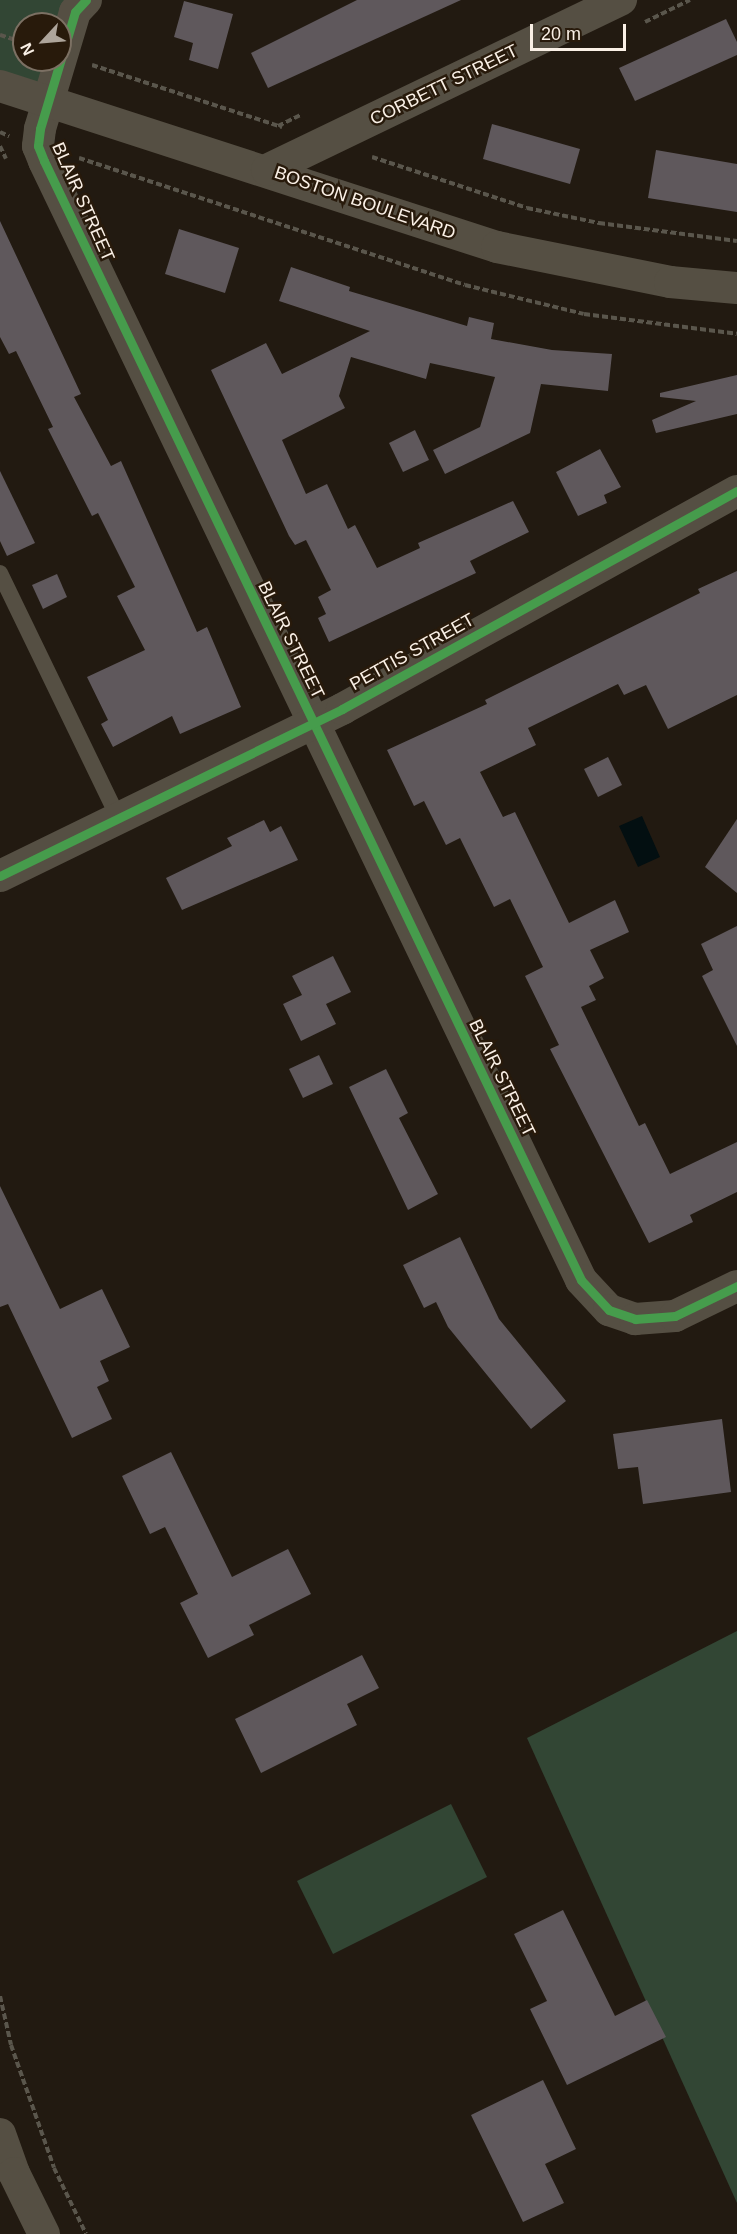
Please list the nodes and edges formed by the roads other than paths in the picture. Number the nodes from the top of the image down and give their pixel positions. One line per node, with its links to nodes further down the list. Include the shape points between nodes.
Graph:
1 (86, 0): 4 (street, BLAIR STREET, via 75,12)
2 (621, 0): 5 (street, CORBETT STREET)
3 (0, 86): 4 (street, BOSTON BOULEVARD)
4 (49, 104): 5 (street, BOSTON BOULEVARD); 9 (street, BLAIR STREET, via 38,146)
5 (267, 170): 6 (street, BOSTON BOULEVARD, via 497,247 659,281)
6 (737, 288)
7 (737, 491): 9 (street, PETTIS STREET)
8 (0, 573): 10 (lane)
9 (313, 723): 10 (street, PETTIS STREET); 12 (street, BLAIR STREET, via 581,1280 609,1310 635,1319 675,1316)
10 (118, 817): 11 (street, PETTIS STREET)
11 (0, 876)
12 (737, 1286)
13 (0, 2134): 14 (street)
14 (44, 2234)

